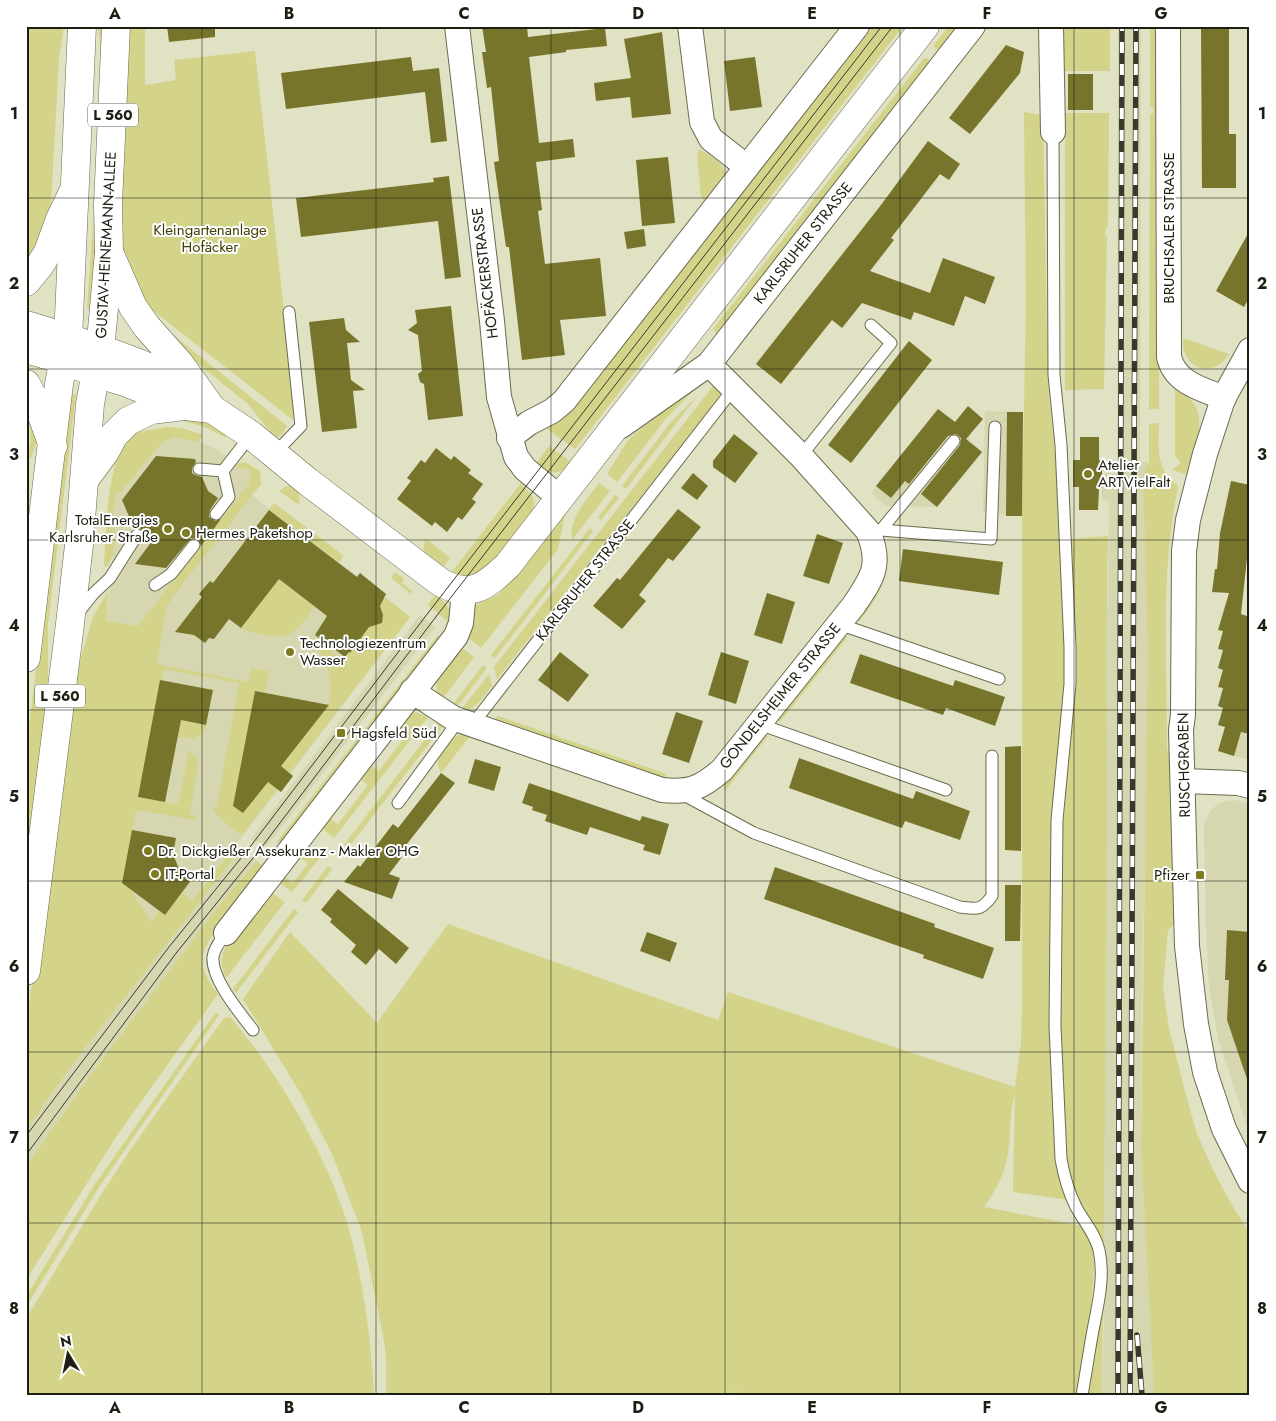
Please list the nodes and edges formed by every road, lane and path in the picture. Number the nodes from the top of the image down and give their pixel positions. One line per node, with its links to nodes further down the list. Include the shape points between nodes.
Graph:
1 (82, 26): 12 (street, L 560)
2 (116, 26): 13 (street, GUSTAV-HEINEMANN-ALLEE / L 560)
3 (457, 26): 30 (street, HOFÄCKERSTRASSE, via 499,397)
4 (690, 26): 11 (street, via 702,122 711,139)
5 (857, 26): 11 (street)
6 (925, 26): 29 (street, KARLSRUHER STRASSE)
7 (973, 26): 22 (street, KARLSRUHER STRASSE)
8 (1051, 26): 10 (street)
9 (1168, 26): 26 (street, BRUCHSALER STRASSE, via 1170,357 1174,371 1180,377)
10 (1053, 132): 62 (lane, via 1054,375 1061,445 1070,647 1070,684 1057,820 1055,1026 1061,1159 1069,1193 1091,1228 1099,1250 1101,1270 1100,1295)
11 (747, 168): 30 (street, via 564,401)
12 (74, 190): 14 (street, via 48,252); 19 (street, L 560)
13 (109, 252): 21 (street, GUSTAV-HEINEMANN-ALLEE / L 560); 25 (street, via 133,307 179,364)
14 (26, 282)
15 (289, 312): 33 (lane, via 301,426)
16 (26, 325): 19 (street)
17 (871, 325): 34 (lane, via 891,343)
18 (26, 349): 19 (street)
19 (66, 349): 21 (street); 32 (street, L 560)
20 (1250, 350): 26 (street, RUSCHGRABEN)
21 (98, 361): 25 (street, via 125,382); 37 (street, L 560, via 90,404)
22 (709, 364): 24 (street, GONDELSHEIMER STRASSE); 29 (street, KARLSRUHER STRASSE)
23 (26, 384): 32 (street)
24 (729, 395): 34 (street, GONDELSHEIMER STRASSE); 50 (lane, KARLSRUHER STRASSE)
25 (190, 397): 28 (street); 37 (street, via 128,421 114,435)
26 (1224, 398): 53 (street, RUSCHGRABEN, via 1196,488 1184,551)
27 (995, 427): 40 (lane, via 991,538)
28 (251, 435): 33 (street); 36 (lane)
29 (608, 435): 38 (street, KARLSRUHER STRASSE)
30 (509, 438): 38 (street, HOFÄCKERSTRASSE, via 518,461)
31 (954, 441): 40 (lane)
32 (53, 446): 47 (street, L 560)
33 (274, 454): 44 (street, via 421,569 448,587)
34 (801, 456): 40 (street, GONDELSHEIMER STRASSE)
35 (199, 469): 36 (lane)
36 (222, 471): 39 (lane, via 229,497)
37 (85, 479): 45 (street, L 560)
38 (560, 498): 44 (street, KARLSRUHER STRASSE, via 496,578 481,587)
39 (216, 514)
40 (875, 531): 46 (street, GONDELSHEIMER STRASSE, via 876,558 870,581)
41 (137, 536): 45 (lane, via 110,578)
42 (194, 545): 43 (lane, via 171,574)
43 (155, 586)
44 (464, 591): 49 (street, via 461,623 456,636)
45 (70, 624): 59 (street, L 560)
46 (839, 624): 48 (lane); 51 (street, GONDELSHEIMER STRASSE)
47 (26, 658)
48 (999, 679)
49 (412, 691): 50 (street, GONDELSHEIMER STRASSE, via 440,710); 58 (street)
50 (466, 722): 56 (street, GONDELSHEIMER STRASSE, via 662,790); 57 (lane, KARLSRUHER STRASSE)
51 (759, 724): 55 (lane); 56 (street, GONDELSHEIMER STRASSE, via 722,770 707,783)
52 (992, 756): 56 (lane, via 992,896 985,906 976,908 960,907 754,833)
53 (1183, 781): 54 (street); 61 (street, RUSCHGRABEN, via 1187,946 1196,1024 1205,1072 1224,1129)
54 (1250, 786)
55 (946, 790)
56 (679, 792)
57 (398, 803)
58 (226, 933): 60 (lane, via 215,951 213,967 236,1008)
59 (26, 971)
60 (253, 1030)
61 (1250, 1180)
62 (1082, 1395)

